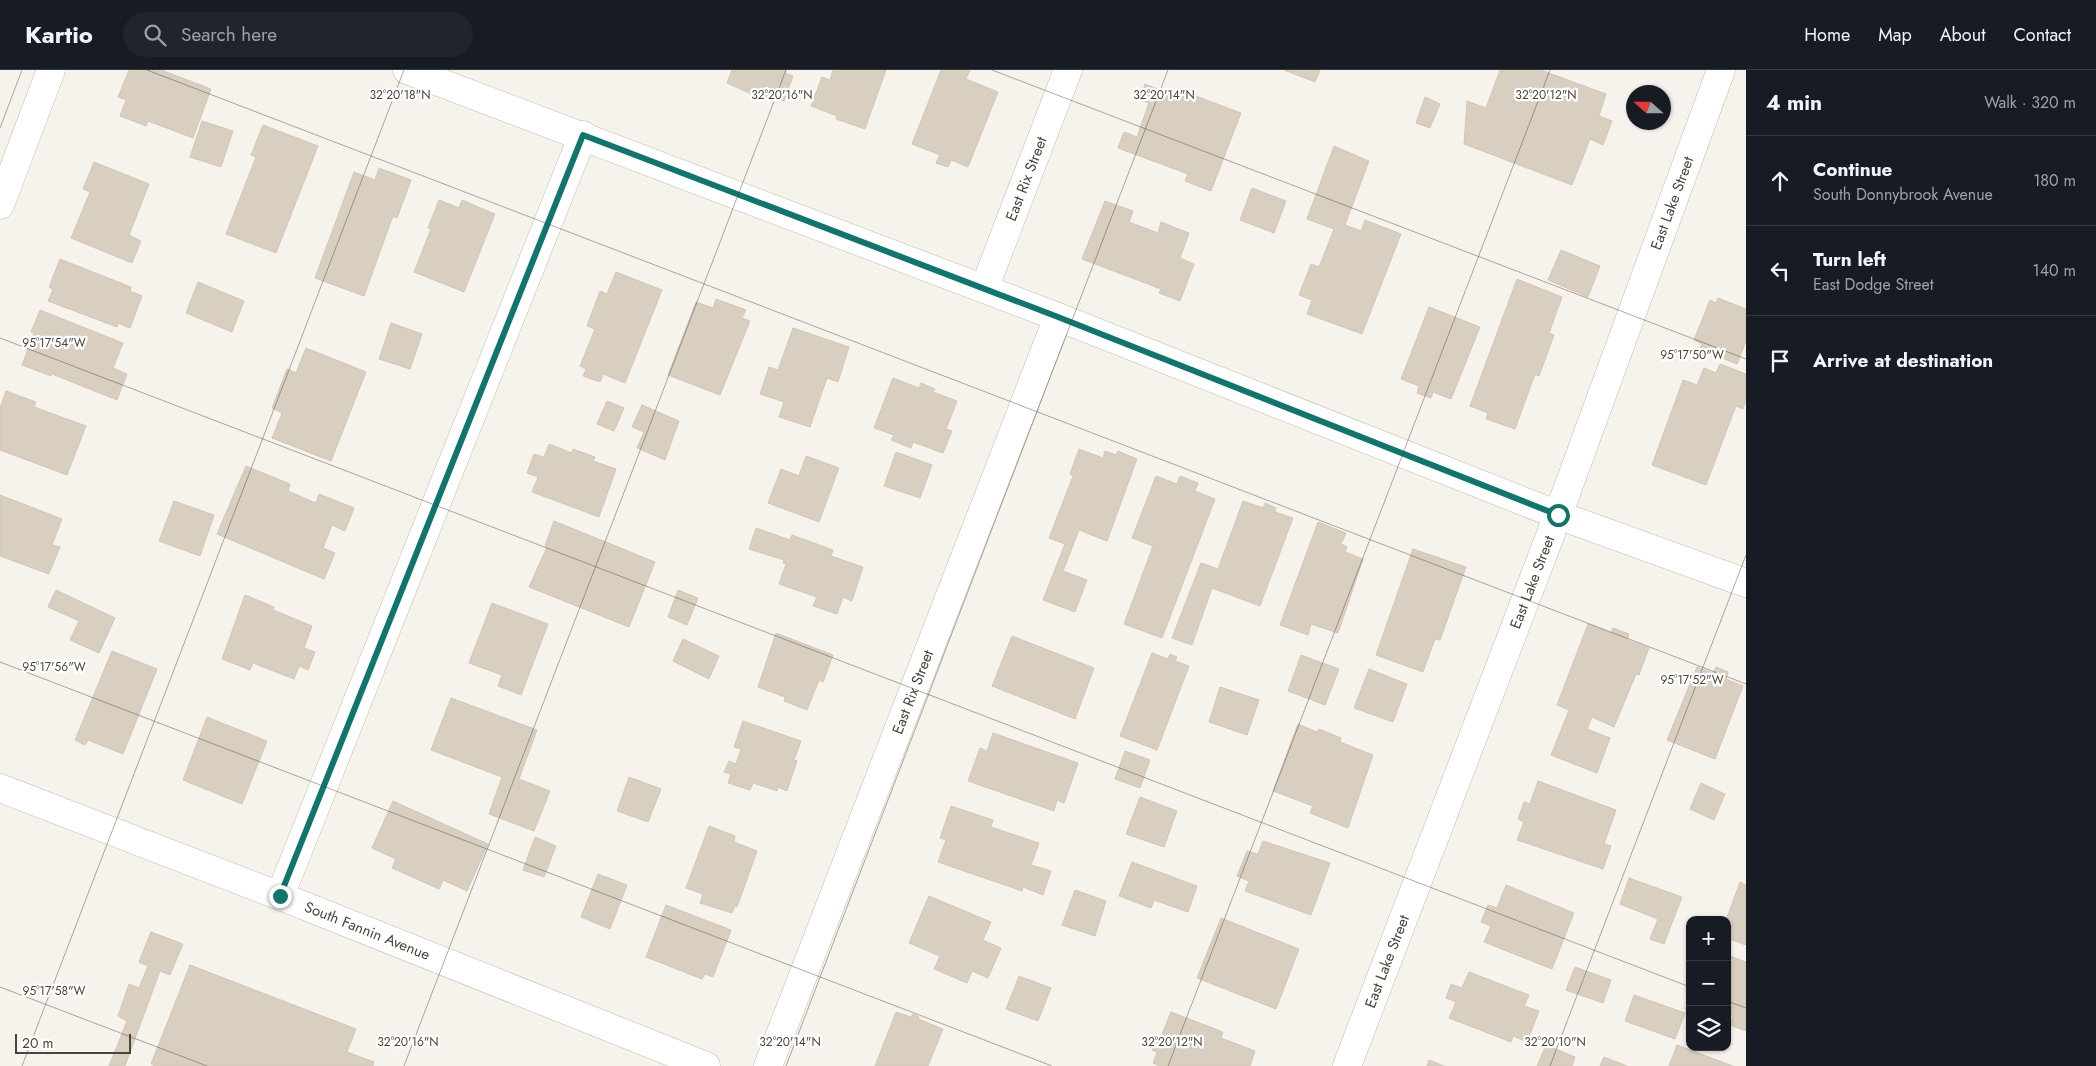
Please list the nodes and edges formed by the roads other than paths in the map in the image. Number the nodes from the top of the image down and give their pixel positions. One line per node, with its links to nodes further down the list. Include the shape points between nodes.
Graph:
1 (51, 70): 6 (street)
2 (1068, 70): 7 (street, East Rix Street)
3 (1721, 70): 9 (street, East Lake Street)
4 (419, 72): 5 (street)
5 (583, 135): 7 (street); 12 (street)
6 (0, 204)
7 (984, 289): 8 (street)
8 (1058, 317): 9 (street); 14 (street, East Rix Street)
9 (1558, 515): 10 (street); 15 (street, East Lake Street)
10 (1746, 583)
11 (0, 788): 12 (street, South Fannin Avenue)
12 (280, 896): 13 (street, South Fannin Avenue)
13 (706, 1066)
14 (768, 1066)
15 (1347, 1066)

